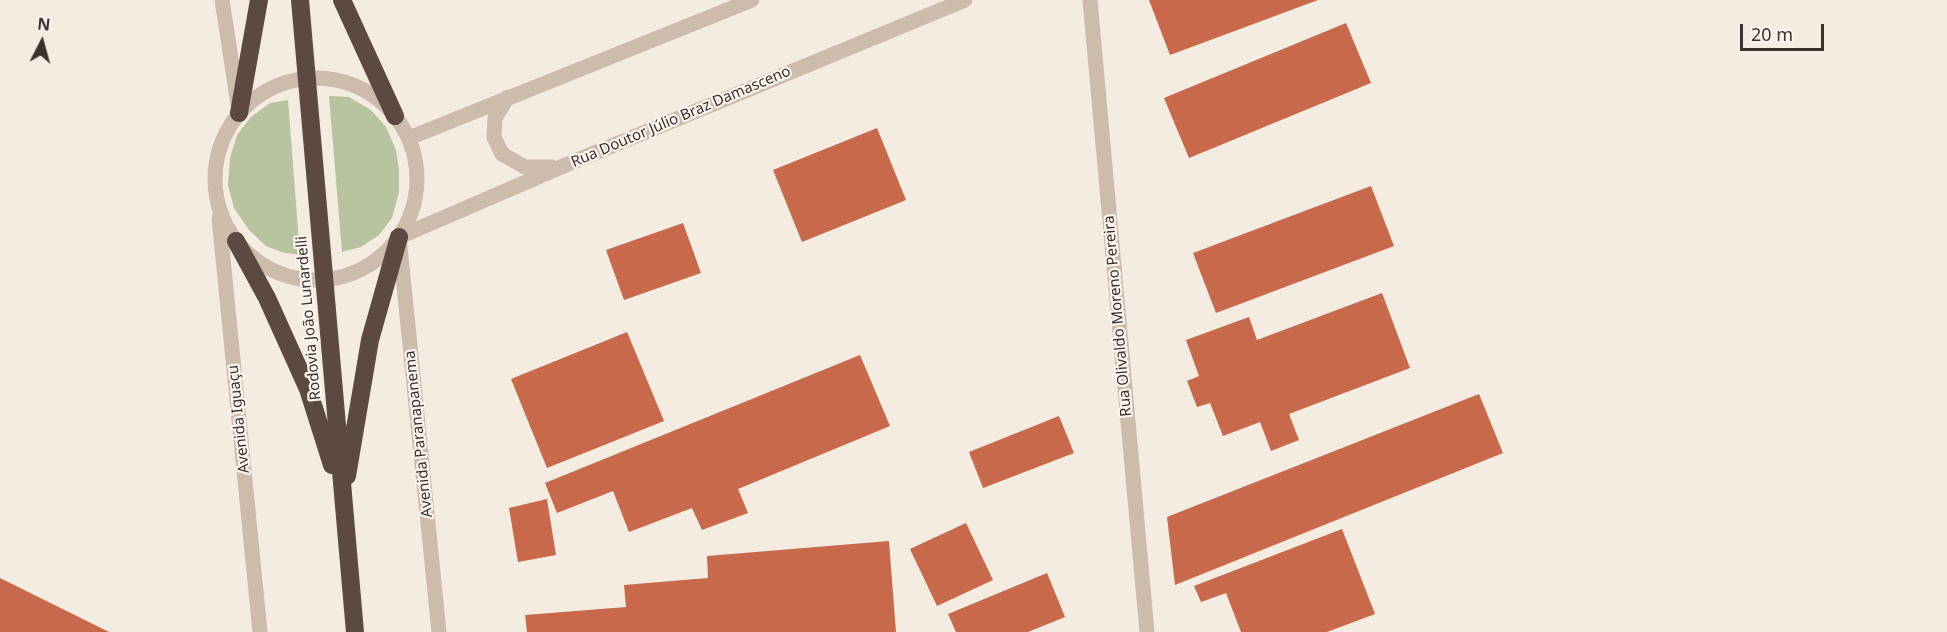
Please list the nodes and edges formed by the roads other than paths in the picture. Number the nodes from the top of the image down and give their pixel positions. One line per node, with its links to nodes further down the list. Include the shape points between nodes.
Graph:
1 (222, 0): 10 (street)
2 (259, 0): 10 (highway)
3 (300, 0): 8 (highway, Rodovia João Lunardelli)
4 (342, 0): 11 (highway)
5 (752, 0): 9 (street)
6 (964, 0): 13 (street, Rua Doutor Júlio Braz Damasceno)
7 (1090, 0): 22 (street, Rua Olivaldo Moreno Pereira)
8 (307, 78): 10 (street, Avenida Iguaçu, via 269,89); 11 (street, Avenida Iguaçu, via 347,83 381,102); 17 (highway, Rodovia João Lunardelli)
9 (508, 97): 12 (street); 13 (street, via 495,118 494,137 502,154 525,167)
10 (239, 113): 14 (street, Avenida Iguaçu, via 219,148 215,167)
11 (395, 116): 12 (street, Avenida Iguaçu)
12 (409, 138): 15 (street, via 417,189)
13 (568, 164): 15 (street, Rua Doutor Júlio Braz Damasceno)
14 (218, 206): 16 (street); 19 (street, Avenida Iguaçu)
15 (399, 237): 17 (street, via 358,271); 18 (highway, via 370,340); 21 (street, Avenida Paranapanema)
16 (236, 241): 17 (street, via 266,267 294,277); 18 (highway, via 308,389)
17 (324, 279): 18 (highway, Rodovia João Lunardelli)
18 (343, 502): 20 (highway, Rodovia João Lunardelli)
19 (260, 632)
20 (355, 632)
21 (439, 632)
22 (1147, 632)

